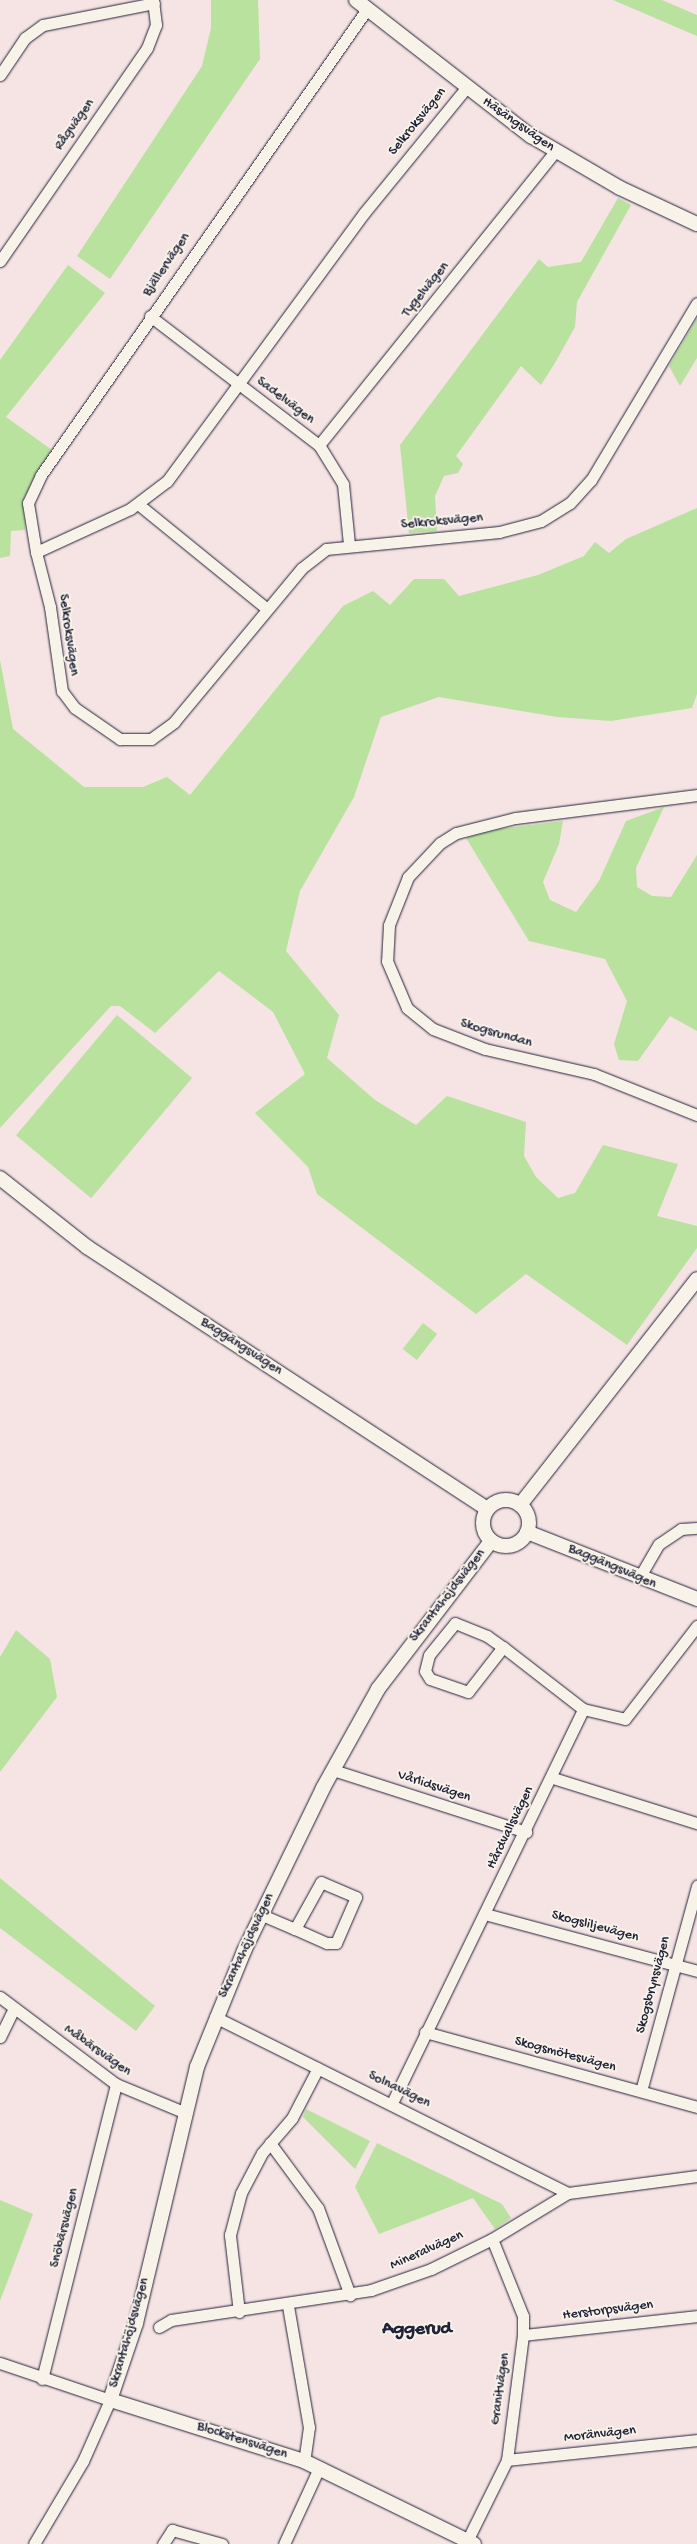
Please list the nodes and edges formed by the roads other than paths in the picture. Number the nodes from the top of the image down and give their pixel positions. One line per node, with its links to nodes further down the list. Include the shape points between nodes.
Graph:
1 (153, 1): 3 (street, via 43,25 25,38); 7 (street, Rågvägen, via 156,25 147,48)
2 (362, 4): 4 (street, Häsängsvägen); 9 (street, Bjällervägen)
3 (0, 75)
4 (466, 88): 5 (street, Häsängsvägen); 10 (street, Selkroksvägen, via 369,207)
5 (555, 151): 6 (street, Häsängsvägen); 11 (street, Tygelvägen)
6 (697, 224)
7 (0, 260)
8 (697, 303): 13 (street, Selkroksvägen, via 596,473 570,503 541,521 499,532)
9 (150, 316): 10 (street, Sadelvägen); 14 (street, Bjällervägen, via 34,488 28,518)
10 (240, 386): 11 (street, Sadelvägen); 12 (street, Selkroksvägen, via 176,472)
11 (319, 446): 13 (street, Sadelvägen, via 342,484)
12 (138, 504): 14 (street, Selkroksvägen); 15 (street)
13 (349, 544): 15 (street, Selkroksvägen, via 313,557)
14 (36, 552): 15 (street, Selkroksvägen, via 50,608 62,691 75,708 130,742 151,739 174,722)
15 (267, 609)
16 (697, 795): 17 (street, Skogsrundan, via 515,818 456,833 440,843 408,877 391,918 387,962 407,1008 433,1029 485,1049 594,1074)
17 (697, 1115)
18 (0, 1178): 21 (street, Baggängsvägen, via 87,1247)
19 (697, 1278): 20 (street)
20 (520, 1504): 21 (street, via 503,1500); 23 (street, via 528,1516)
21 (487, 1509): 24 (street, via 484,1528)
22 (697, 1528): 25 (street, via 668,1536 656,1547)
23 (527, 1532): 24 (street, via 510,1545); 25 (street, Baggängsvägen)
24 (492, 1541): 30 (street, Skrantahöjdsvägen, via 378,1689)
25 (639, 1578): 26 (street, Baggängsvägen)
26 (697, 1599)
27 (697, 1626): 29 (street, via 625,1719)
28 (503, 1647): 28 (street, via 455,1623 428,1655 425,1671 430,1679 468,1692 475,1689); 29 (street)
29 (583, 1710): 31 (street, Hårdvallsvägen)
30 (333, 1770): 33 (street, Vårlidsvägen); 35 (street, Skrantahöjdsvägen)
31 (553, 1778): 32 (street); 33 (street, Hårdvallsvägen)
32 (697, 1823)
33 (526, 1832): 36 (street, Hårdvallsvägen)
34 (697, 1886): 38 (street, Skogsbrynsvägen)
35 (262, 1914): 37 (street); 42 (street, Skrantahöjdsvägen)
36 (485, 1914): 38 (street, Skogsliljevägen); 43 (street, Hårdvallsvägen)
37 (295, 1929): 37 (street, via 336,1943 356,1897 320,1882)
38 (675, 1965): 39 (street, Skogsliljevägen); 47 (street, Skogsbrynsvägen)
39 (697, 1971)
40 (0, 1997): 41 (street, Måbärsvägen)
41 (14, 2008): 44 (street); 46 (street, Måbärsvägen)
42 (215, 2017): 45 (street, Solnavägen); 50 (street, Skrantahöjdsvägen)
43 (425, 2032): 47 (street, Skogsmötesvägen); 48 (street, Hårdvallsvägen)
44 (0, 2037)
45 (318, 2068): 48 (street, Solnavägen); 51 (street, via 292,2118)
46 (116, 2084): 50 (street, Måbärsvägen); 62 (street, Snöbärsvägen)
47 (641, 2091): 49 (street, Skogsmötesvägen)
48 (392, 2103): 53 (street, Solnavägen)
49 (697, 2107)
50 (186, 2113): 63 (street, Skrantahöjdsvägen, via 136,2323)
51 (270, 2143): 55 (street, via 318,2208); 57 (street, via 246,2178 230,2235)
52 (697, 2176): 53 (street, Mineralvägen)
53 (568, 2193): 54 (street, Mineralvägen)
54 (492, 2238): 55 (street, Mineralvägen, via 431,2269); 60 (street, Granitvägen, via 523,2316)
55 (350, 2295): 56 (street, Mineralvägen)
56 (288, 2306): 57 (street, Mineralvägen); 66 (street, via 309,2427)
57 (239, 2312): 59 (street, Mineralvägen, via 171,2320)
58 (697, 2316): 60 (street, Herstorpsvägen)
59 (159, 2326)
60 (523, 2335): 65 (street, Granitvägen)
61 (0, 2363): 62 (street, Blockstensvägen)
62 (42, 2378): 63 (street, Blockstensvägen)
63 (110, 2400): 66 (street, Blockstensvägen); 69 (street, via 79,2468)
64 (697, 2440): 65 (street, Moränvägen)
65 (507, 2460): 68 (street, Granitvägen)
66 (304, 2462): 67 (street, Blockstensvägen)
67 (319, 2468): 68 (street, Blockstensvägen); 72 (street)
68 (470, 2542)
69 (34, 2544)
70 (163, 2544): 71 (street, via 172,2530)
71 (222, 2544)
72 (284, 2544)

